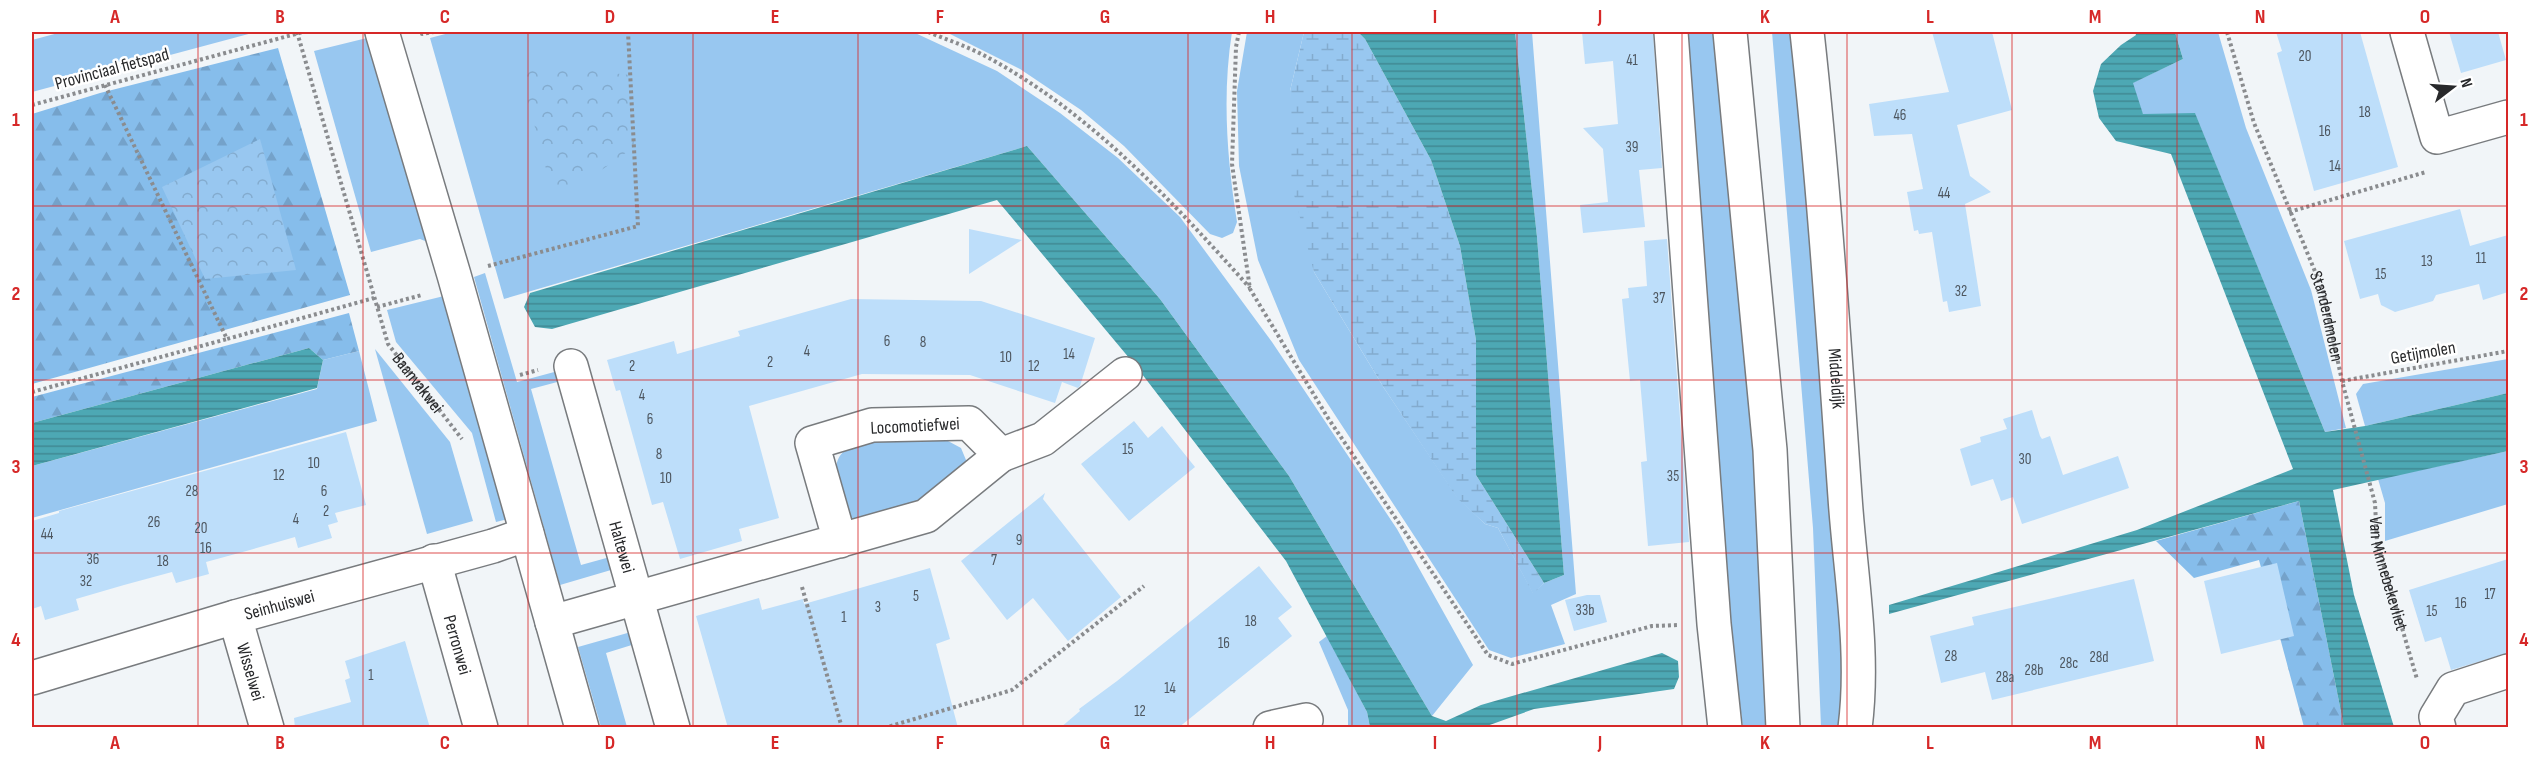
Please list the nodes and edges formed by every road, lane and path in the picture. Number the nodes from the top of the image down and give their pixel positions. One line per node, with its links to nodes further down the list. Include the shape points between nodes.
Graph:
1 (298, 32): 2 (path, Provinciaal fietspad); 15 (path, Provinciaal fietspad); 25 (path, Baanvakwei)
2 (303, 32)
3 (382, 32): 23 (street)
4 (434, 32): 13 (path)
5 (628, 32): 21 (path, via 639,226)
6 (928, 32): 24 (path, via 986,56 1053,99 1130,161)
7 (1239, 32): 24 (path, via 1232,164)
8 (1671, 32): 45 (street)
9 (1730, 32): 58 (street, via 1770,450)
10 (1807, 32): 59 (street, Middeldijk, via 1823,178 1858,646)
11 (2227, 32): 19 (path, Standerdmolen, via 2254,123)
12 (2407, 32): 18 (street)
13 (422, 33): 14 (path)
14 (425, 45)
15 (105, 85): 16 (path, Provinciaal fietspad); 27 (path)
16 (32, 105)
17 (2508, 117): 18 (street)
18 (2437, 137): 19 (path, via 2430,171)
19 (2289, 212): 32 (path, Standerdmolen, via 2323,291)
20 (485, 255): 21 (path)
21 (488, 266): 22 (path); 23 (path)
22 (491, 277)
23 (455, 280): 26 (path); 37 (street)
24 (1250, 289): 45 (path, via 1328,418 1488,655 1512,664 1652,626)
25 (374, 298): 26 (path, Baanvakwei); 27 (path)
26 (377, 307): 35 (path, Baanvakwei, via 388,344)
27 (227, 339): 33 (path)
28 (2508, 351): 32 (path, Getijmolen)
29 (517, 365): 30 (path, via 520,376 568,361)
30 (571, 366): 42 (street, Haltewei)
31 (1125, 374): 36 (street, via 1043,439)
32 (2343, 381): 34 (path, Standerdmolen)
33 (32, 392)
34 (2354, 425): 49 (path, Van Minnebekevliet, via 2375,503 2377,543 2418,682)
35 (466, 443)
36 (1001, 455): 38 (street, via 927,516); 38 (street, Locomotiefwei, via 969,423 872,425 812,443)
37 (527, 534): 40 (street, Seinhuiswei); 44 (street)
38 (840, 541): 39 (street)
39 (792, 555): 42 (street); 54 (path)
40 (434, 561): 43 (street, Seinhuiswei); 51 (street, Perronwei)
41 (1144, 586): 55 (path, via 1012,690)
42 (636, 597): 44 (street); 53 (street, Haltewei)
43 (235, 617): 47 (street, Seinhuiswei); 50 (street, Wisselwei)
44 (552, 622): 52 (street)
45 (1714, 624): 57 (street)
46 (2508, 671): 49 (street, via 2453,689)
47 (32, 678)
48 (1306, 720): 56 (street)
49 (2437, 722)
50 (267, 728)
51 (482, 728)
52 (582, 728)
53 (673, 728)
54 (842, 728)
55 (884, 728)
56 (1270, 728)
57 (1725, 728)
58 (1784, 728)
59 (1856, 728)

